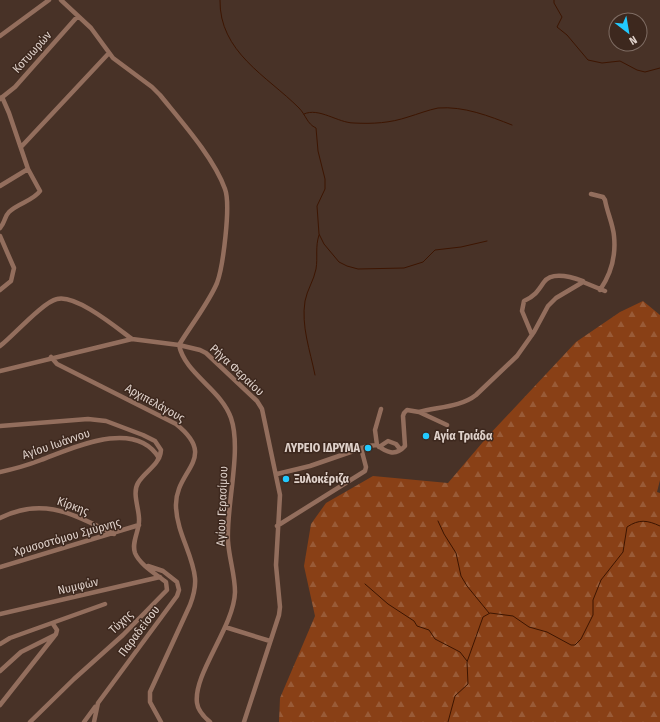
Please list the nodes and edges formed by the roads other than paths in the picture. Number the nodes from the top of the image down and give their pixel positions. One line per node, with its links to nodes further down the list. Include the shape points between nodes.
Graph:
1 (49, 0): 4 (street)
2 (61, 0): 3 (street)
3 (77, 17): 5 (street, via 95,33); 6 (street, Κοτυωρών)
4 (0, 36)
5 (109, 53): 7 (street); 17 (street, via 160,95 212,164 226,191 227,223 217,282)
6 (1, 98): 7 (street)
7 (21, 147): 8 (street)
8 (28, 169): 9 (street); 11 (street, via 40,191 10,211)
9 (0, 186)
10 (591, 194): 13 (street, via 604,197 614,236 614,254 603,290)
11 (0, 228)
12 (0, 236): 14 (street, via 14,268 11,281)
13 (583, 282): 15 (street, via 556,298 548,306); 15 (street, via 564,276 554,276 546,280 536,294 524,301 522,311)
14 (0, 290)
15 (532, 335): 22 (street, via 517,356 470,399)
16 (132, 339): 17 (street, Ρήγα Φεραίου); 18 (street, via 86,308 62,298 45,305); 19 (street, Ρήγα Φεραίου)
17 (179, 345): 30 (street, Ρήγα Φεραίου, via 206,353 261,406); 41 (street, Αγίου Γερασίμου, via 183,359 220,400 232,423 235,448 228,541 235,591)
18 (0, 346)
19 (51, 358): 20 (street, Ρήγα Φεραίου); 51 (street, Αρχιπελάγους, via 57,364 176,424 194,443 195,460 179,486 176,507 195,579 194,591 150,692 150,702)
20 (0, 371)
21 (381, 409): 25 (street, via 375,430)
22 (419, 412): 24 (street); 27 (street, via 404,412 405,446)
23 (0, 426): 28 (street, via 88,419 106,421 155,442 161,450)
24 (447, 426)
25 (378, 446): 26 (street); 27 (street, via 382,451 390,453); 27 (street, via 388,441 396,444)
26 (360, 448): 30 (street, via 310,466); 33 (street, via 365,471)
27 (400, 450)
28 (159, 458): 29 (street, Αγίου Ιωάννου, via 152,448 133,440 104,439); 32 (street, via 137,483)
29 (0, 472)
30 (277, 474): 33 (street, Ρήγα Φεραίου, via 281,503)
31 (0, 518): 34 (street, Κίρκης, via 21,509 54,508)
32 (139, 526): 34 (street, Χρυσοστόμου Σμύρνης); 35 (street, via 134,545 135,552)
33 (277, 526): 43 (street, Ρήγα Φεραίου, via 276,577 280,607)
34 (114, 534): 36 (street, Χρυσοστόμου Σμύρνης)
35 (146, 566): 37 (street); 46 (street, Παραδείσου, via 163,571 177,582 177,596)
36 (0, 567)
37 (160, 577): 39 (street, Νυμφών); 48 (street, Τύχης, via 166,582 166,592 124,635)
38 (105, 604): 40 (street)
39 (0, 614)
40 (53, 624): 42 (street, via 57,630); 44 (street, via 10,638)
41 (225, 628): 43 (street); 52 (street, Αγίου Γερασίμου, via 198,689 199,709)
42 (56, 634): 45 (street, via 20,652); 47 (street)
43 (270, 641): 53 (street, Ρήγα Φεραίου)
44 (0, 644)
45 (0, 671)
46 (98, 703): 49 (street); 50 (street, Παραδείσου)
47 (0, 706)
48 (30, 722)
49 (84, 722)
50 (94, 722)
51 (160, 722)
52 (210, 722)
53 (244, 722)

